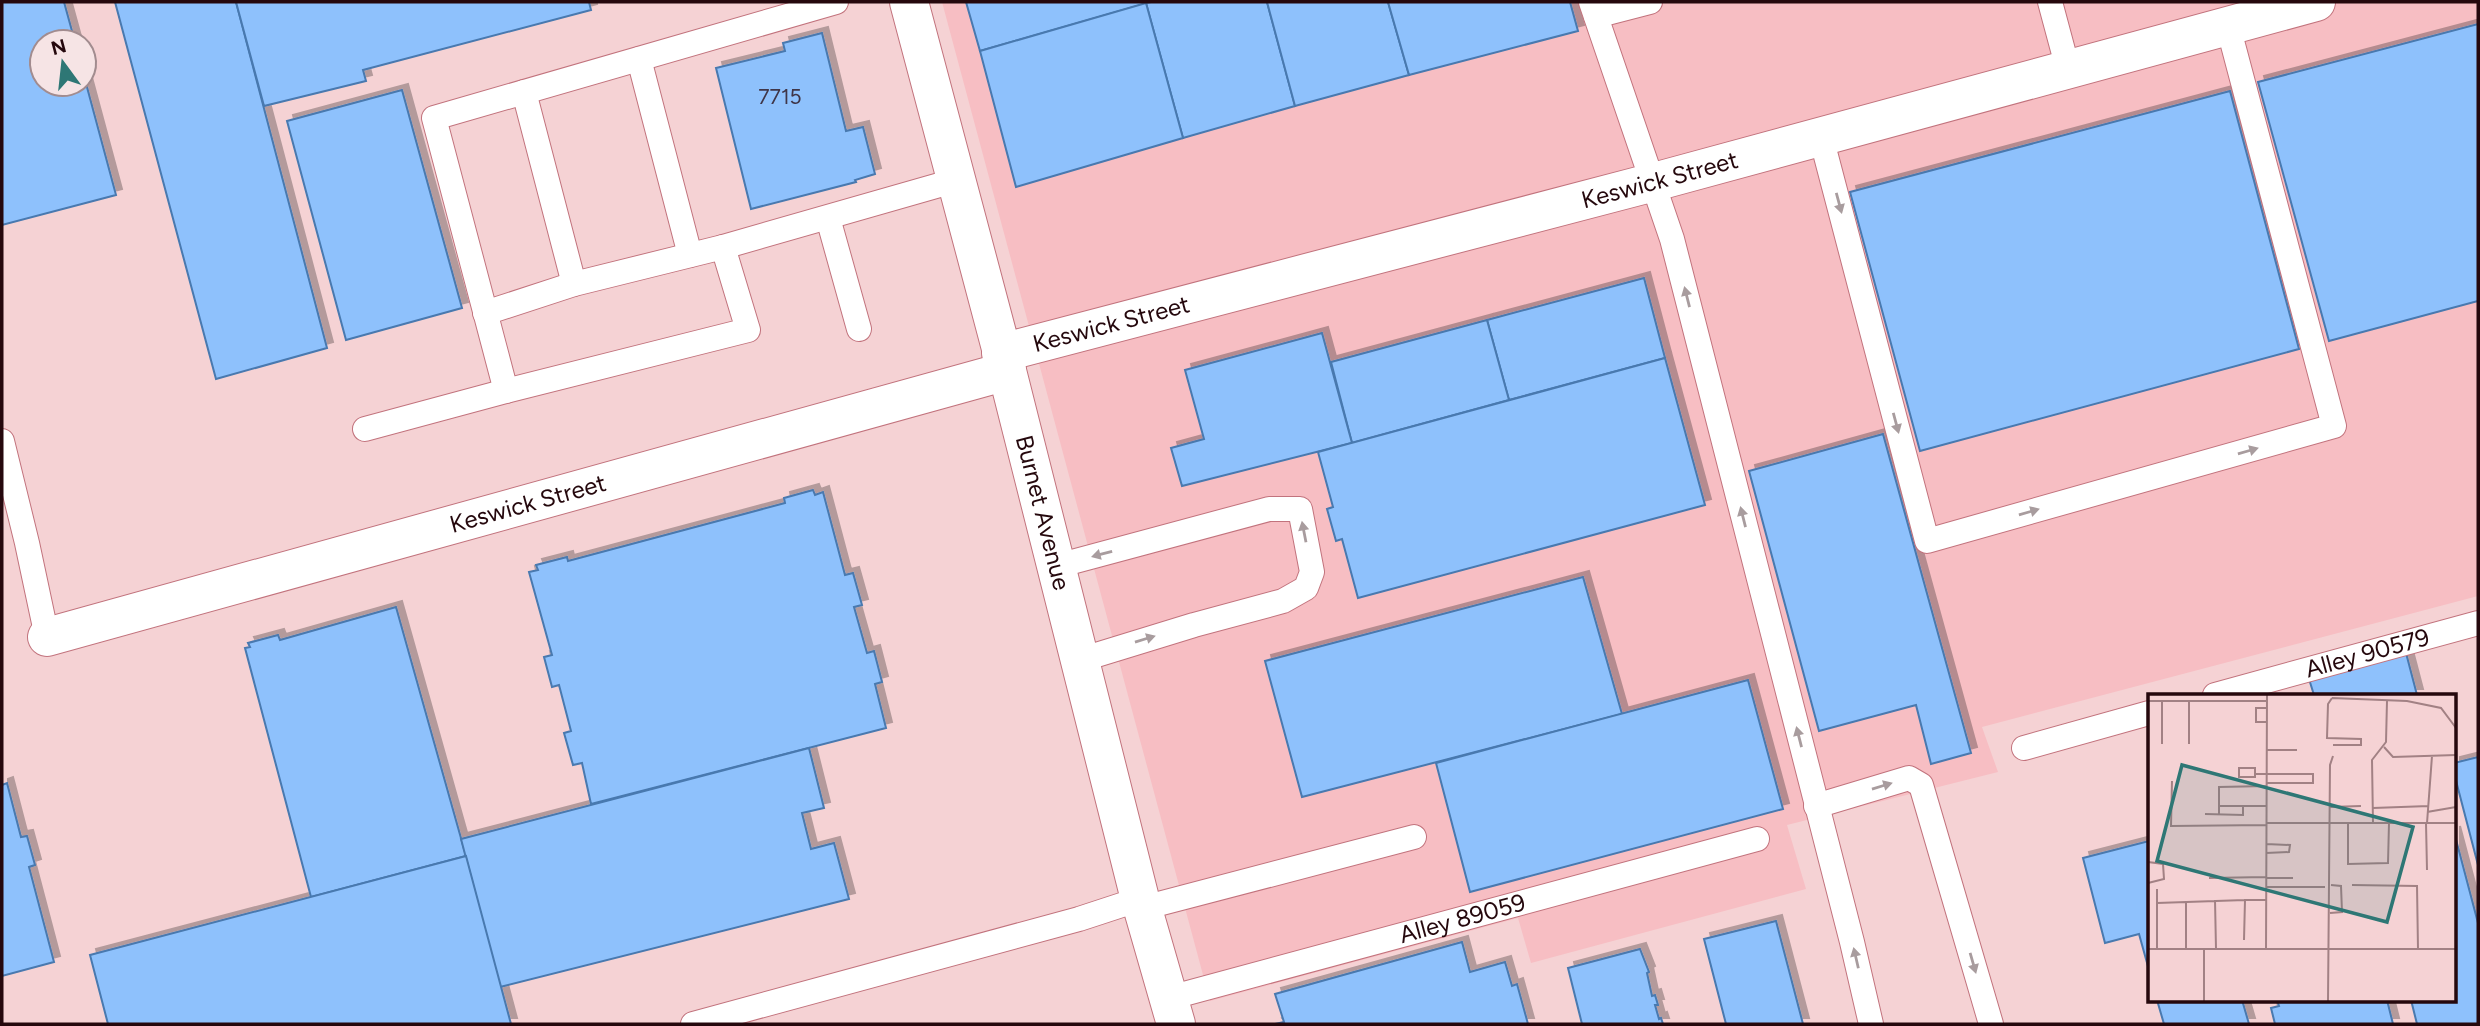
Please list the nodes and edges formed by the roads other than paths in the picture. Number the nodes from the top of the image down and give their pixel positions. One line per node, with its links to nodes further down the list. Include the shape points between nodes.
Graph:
1 (836, 2): 8 (lane)
2 (909, 2): 12 (street, Burnet Avenue)
3 (1650, 2): 6 (lane)
4 (2050, 2): 9 (lane)
5 (2316, 2): 7 (street, Keswick Street)
6 (1593, 9): 13 (lane)
7 (2228, 26): 9 (street, Keswick Street); 11 (lane, one-way to 7, via 1927,541 2334,426)
8 (639, 59): 10 (lane); 16 (lane)
9 (2068, 69): 11 (street, Keswick Street)
10 (524, 92): 17 (lane); 18 (lane, via 434,118)
11 (1821, 137): 13 (street, Keswick Street)
12 (957, 180): 14 (lane); 20 (street, Burnet Avenue)
13 (1654, 183): 20 (street, Keswick Street); 31 (lane, one-way to 13)
14 (828, 218): 15 (lane); 19 (lane)
15 (723, 247): 16 (lane); 21 (lane, via 748,330)
16 (690, 255): 17 (lane)
17 (575, 284): 18 (lane)
18 (485, 313): 21 (lane)
19 (859, 329)
20 (1004, 362): 24 (street, Burnet Avenue); 26 (street, Keswick Street)
21 (506, 391): 22 (lane)
22 (365, 429)
23 (2, 441): 26 (lane)
24 (1057, 566): 27 (street, Burnet Avenue); 27 (lane, one-way to 24, via 1283,601 1306,588 1312,572 1300,509 1269,509)
25 (2478, 623): 28 (lane, Alley 90579)
26 (47, 637)
27 (1080, 660): 34 (street, Burnet Avenue)
28 (2219, 694)
29 (2148, 713): 30 (lane)
30 (2024, 748)
31 (1816, 806): 37 (lane, one-way to 31); 38 (lane, one-way to 38, via 1909,778 1921,785)
32 (1414, 837): 34 (lane)
33 (1757, 839): 35 (lane, Alley 89059)
34 (1141, 903): 35 (street, Burnet Avenue); 36 (lane)
35 (1173, 1011)
36 (694, 1024)
37 (1871, 1024)
38 (1991, 1024)

